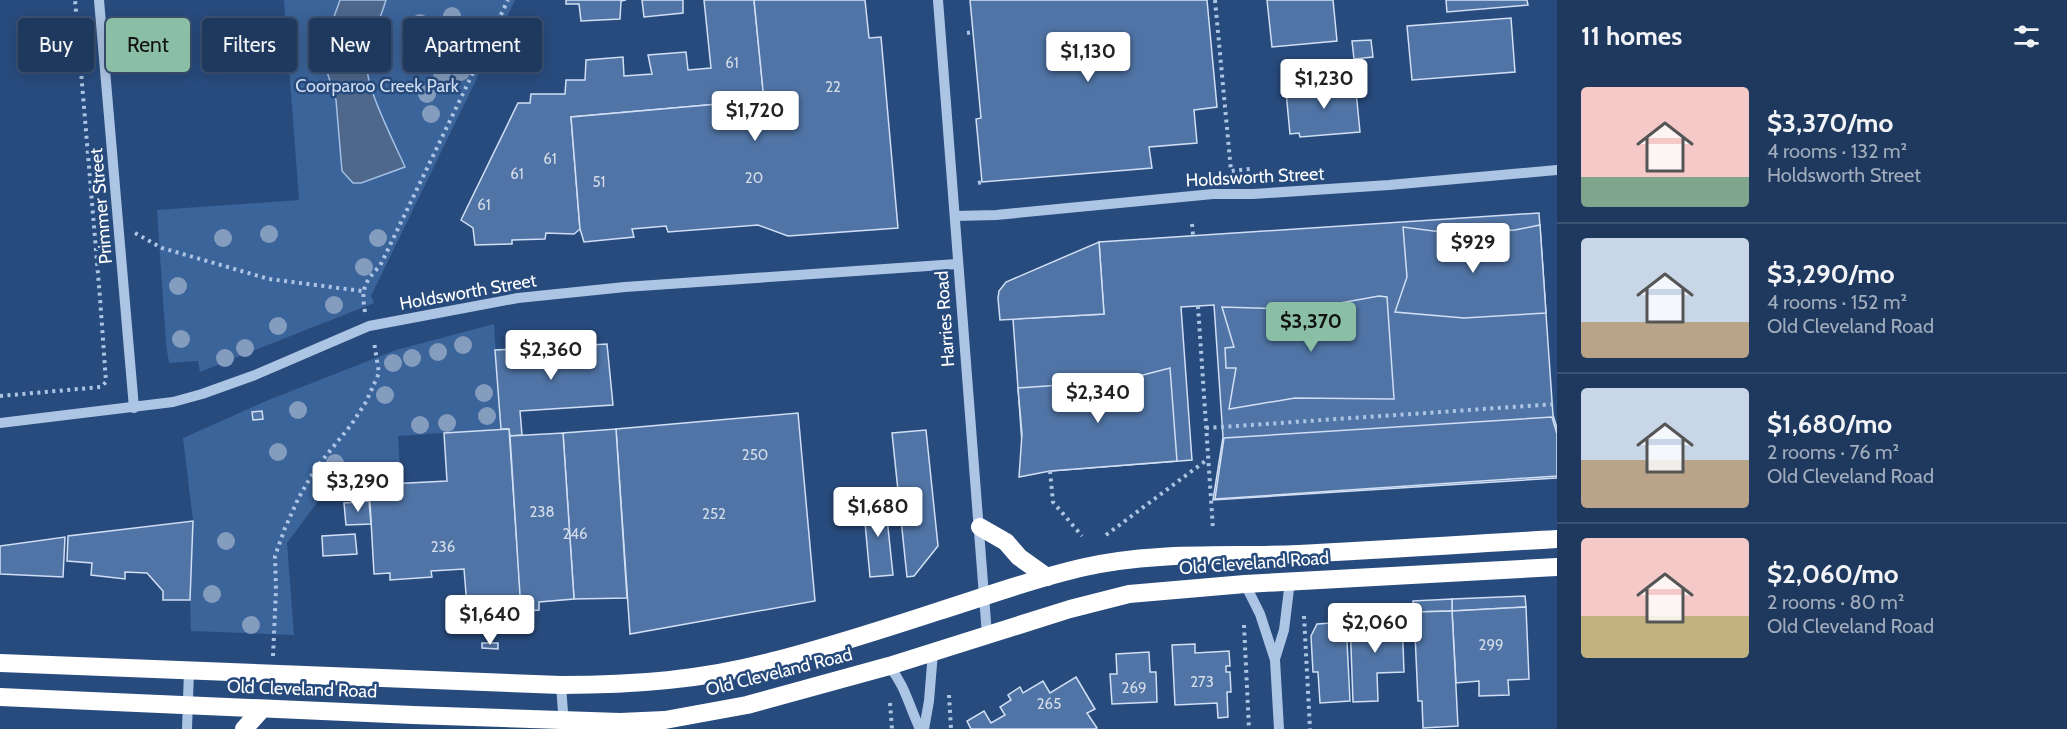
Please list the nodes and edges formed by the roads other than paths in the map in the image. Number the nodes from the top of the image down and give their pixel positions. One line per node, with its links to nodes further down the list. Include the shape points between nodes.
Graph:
1 (99, 0): 6 (street, Primmer Street)
2 (938, 0): 4 (street, Harries Road)
3 (1557, 170): 4 (street, Holdsworth Street)
4 (955, 216): 5 (street, Harries Road)
5 (957, 264): 6 (street, Holdsworth Street, via 518,298 369,326 202,394); 8 (street, Harries Road)
6 (134, 408): 7 (street, Holdsworth Street)
7 (0, 423)
8 (980, 527): 11 (highway, via 1006,542); 14 (street, Harries Road)
9 (1557, 539): 11 (highway, Old Cleveland Road, via 1297,554 1158,555)
10 (1557, 567): 12 (highway, Old Cleveland Road)
11 (1047, 577): 14 (highway, Old Cleveland Road)
12 (1290, 581): 13 (highway, Old Cleveland Road); 17 (street, via 1284,630)
13 (1245, 584): 15 (highway, Old Cleveland Road, via 1129,594); 17 (street, via 1257,605)
14 (983, 595): 15 (street, Harries Road); 21 (highway, Old Cleveland Road, via 941,611 737,670 642,683)
15 (987, 635): 16 (highway, Old Cleveland Road)
16 (933, 651): 19 (highway, Old Cleveland Road); 29 (street)
17 (1275, 660): 30 (street)
18 (0, 663): 20 (highway, Old Cleveland Road)
19 (889, 666): 25 (highway, Old Cleveland Road, via 707,713 665,720); 28 (street, via 904,688)
20 (189, 671): 21 (highway, Old Cleveland Road); 23 (street)
21 (561, 685): 25 (street)
22 (0, 697): 23 (highway, Old Cleveland Road)
23 (188, 706): 24 (highway, Old Cleveland Road); 26 (street)
24 (262, 709): 25 (highway, Old Cleveland Road); 27 (highway)
25 (564, 724)
26 (188, 729)
27 (244, 729)
28 (920, 729)
29 (924, 729)
30 (1279, 729)

